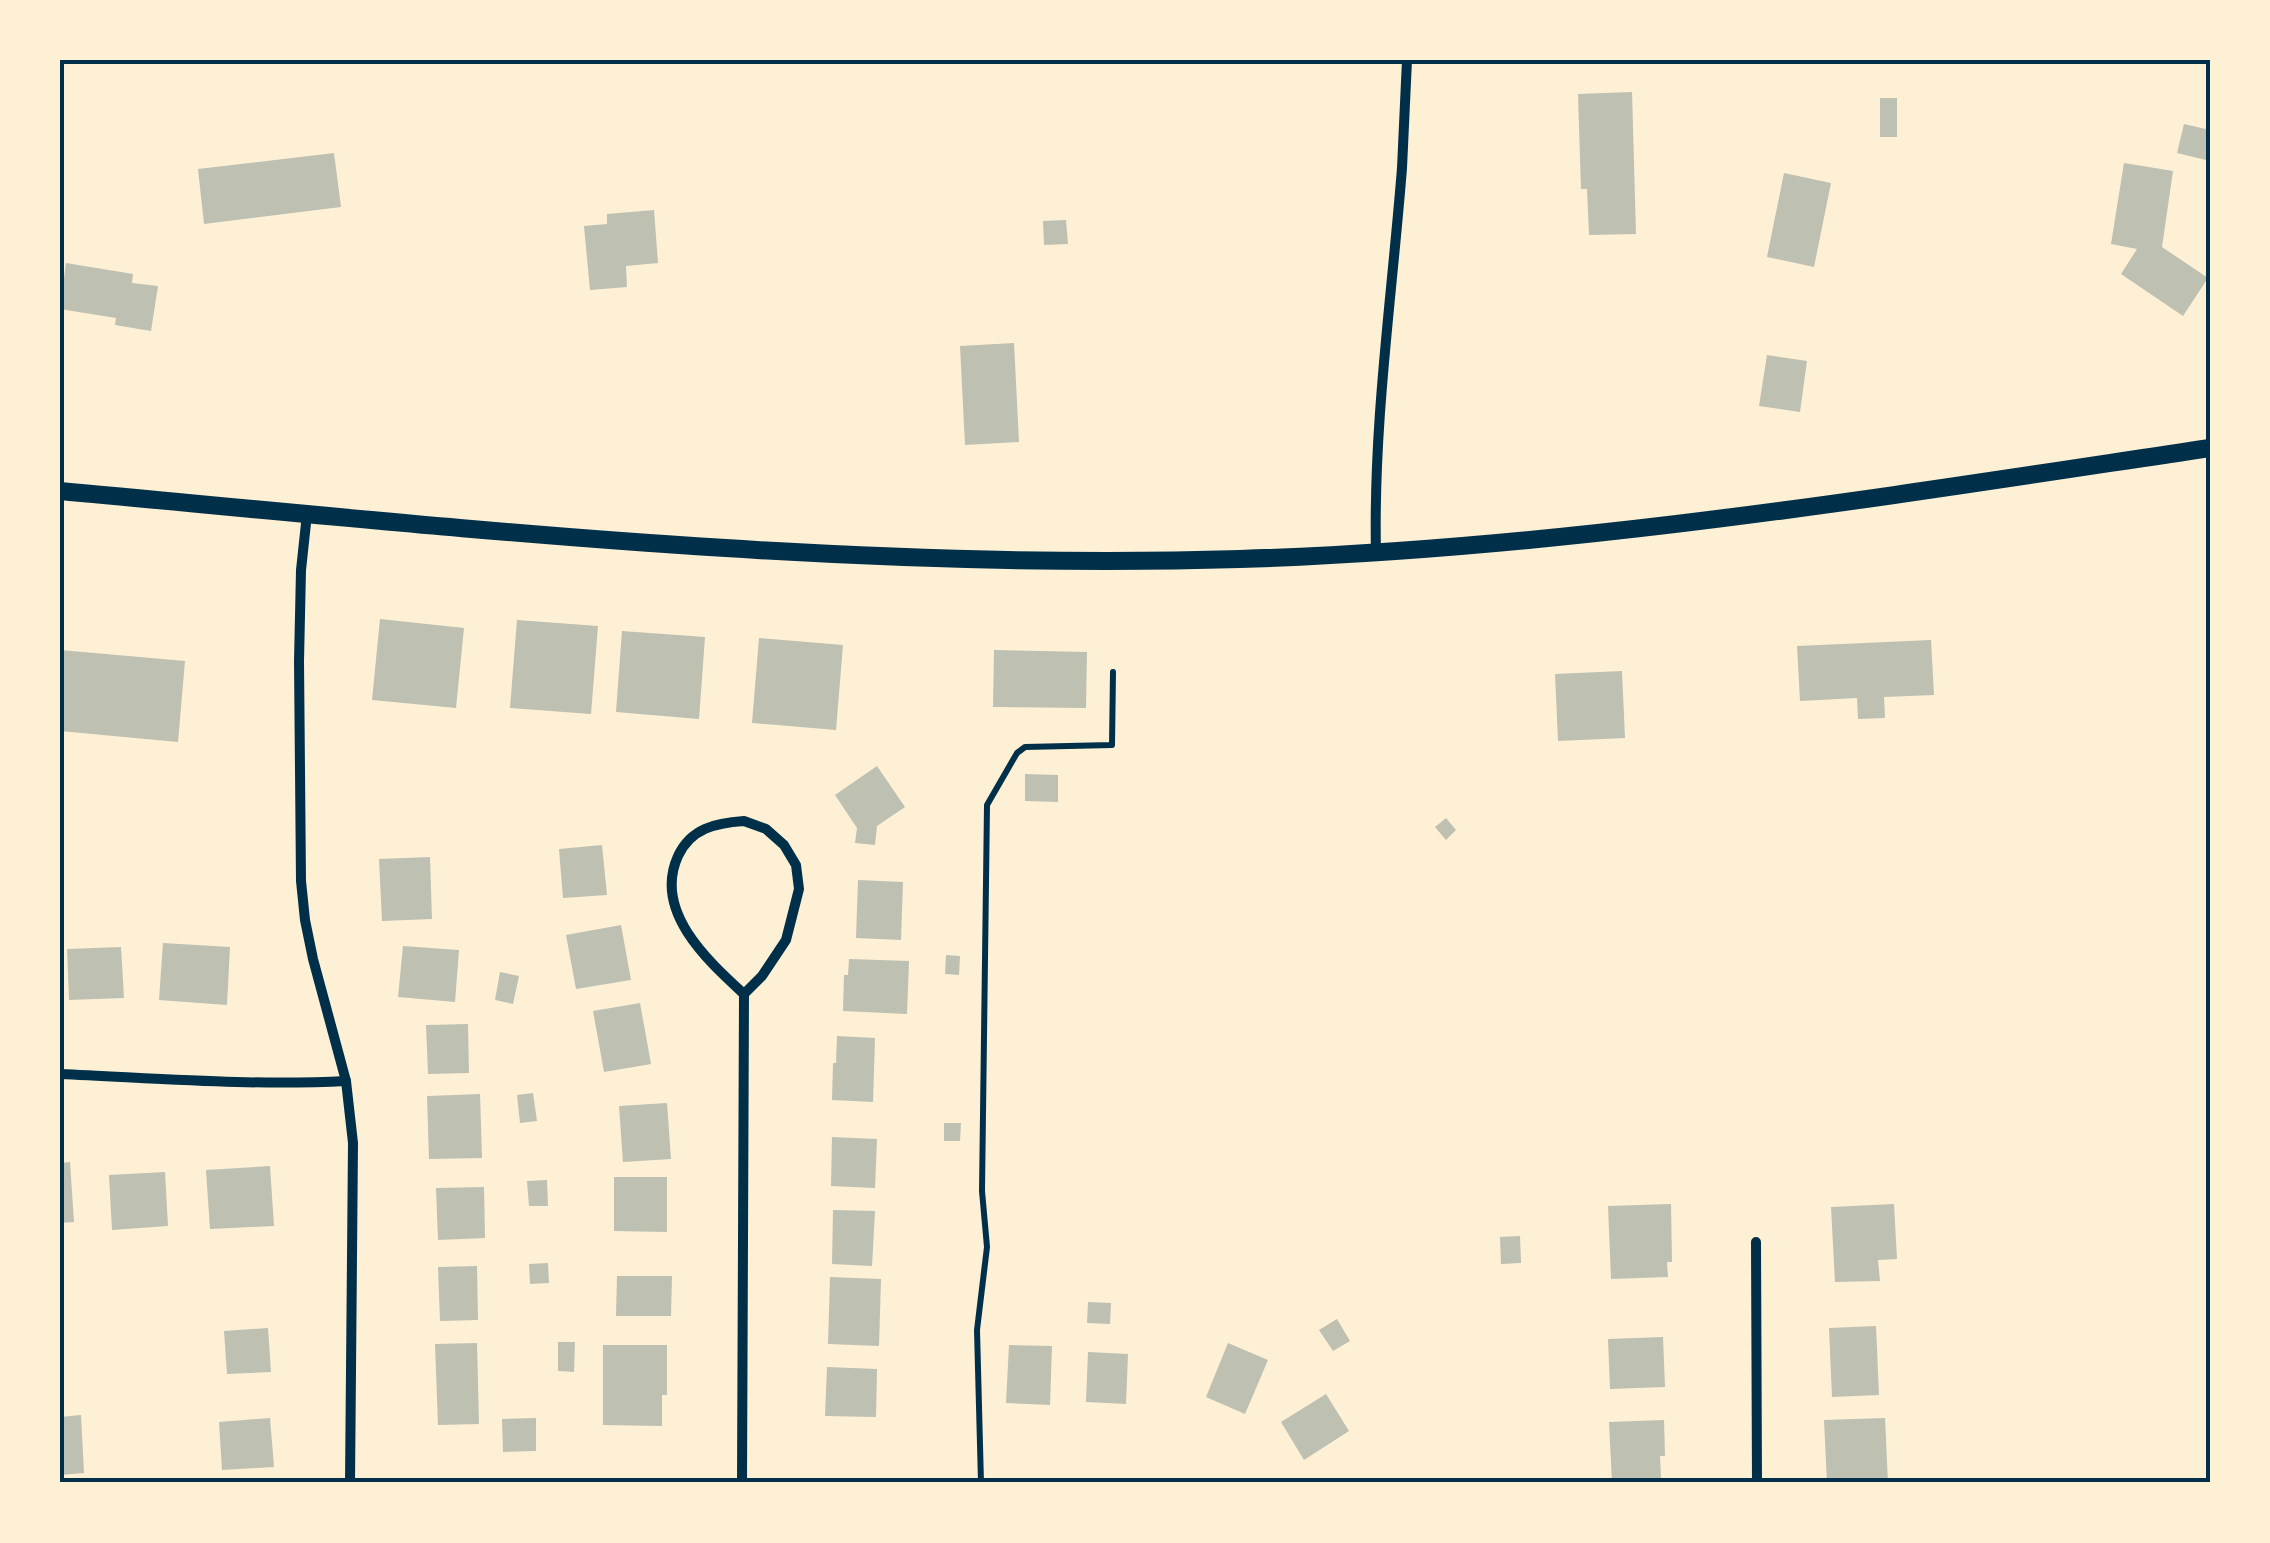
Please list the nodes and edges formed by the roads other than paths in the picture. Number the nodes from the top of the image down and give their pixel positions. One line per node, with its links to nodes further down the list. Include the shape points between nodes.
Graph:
1 (1407, 60): 5 (street)
2 (2210, 448): 5 (street, via 1658,528)
3 (60, 491): 4 (street)
4 (307, 514): 5 (street, via 708,548 920,558 1151,561); 8 (street, via 299,661 301,881 313,959)
5 (1376, 553)
6 (744, 994): 6 (street, via 786,940 799,888 796,865 766,829 720,822 682,848 671,893 694,941); 11 (street)
7 (60, 1074): 8 (street)
8 (346, 1081): 10 (street, via 353,1143)
9 (1756, 1242): 12 (street)
10 (350, 1483)
11 (742, 1483)
12 (1758, 1483)

